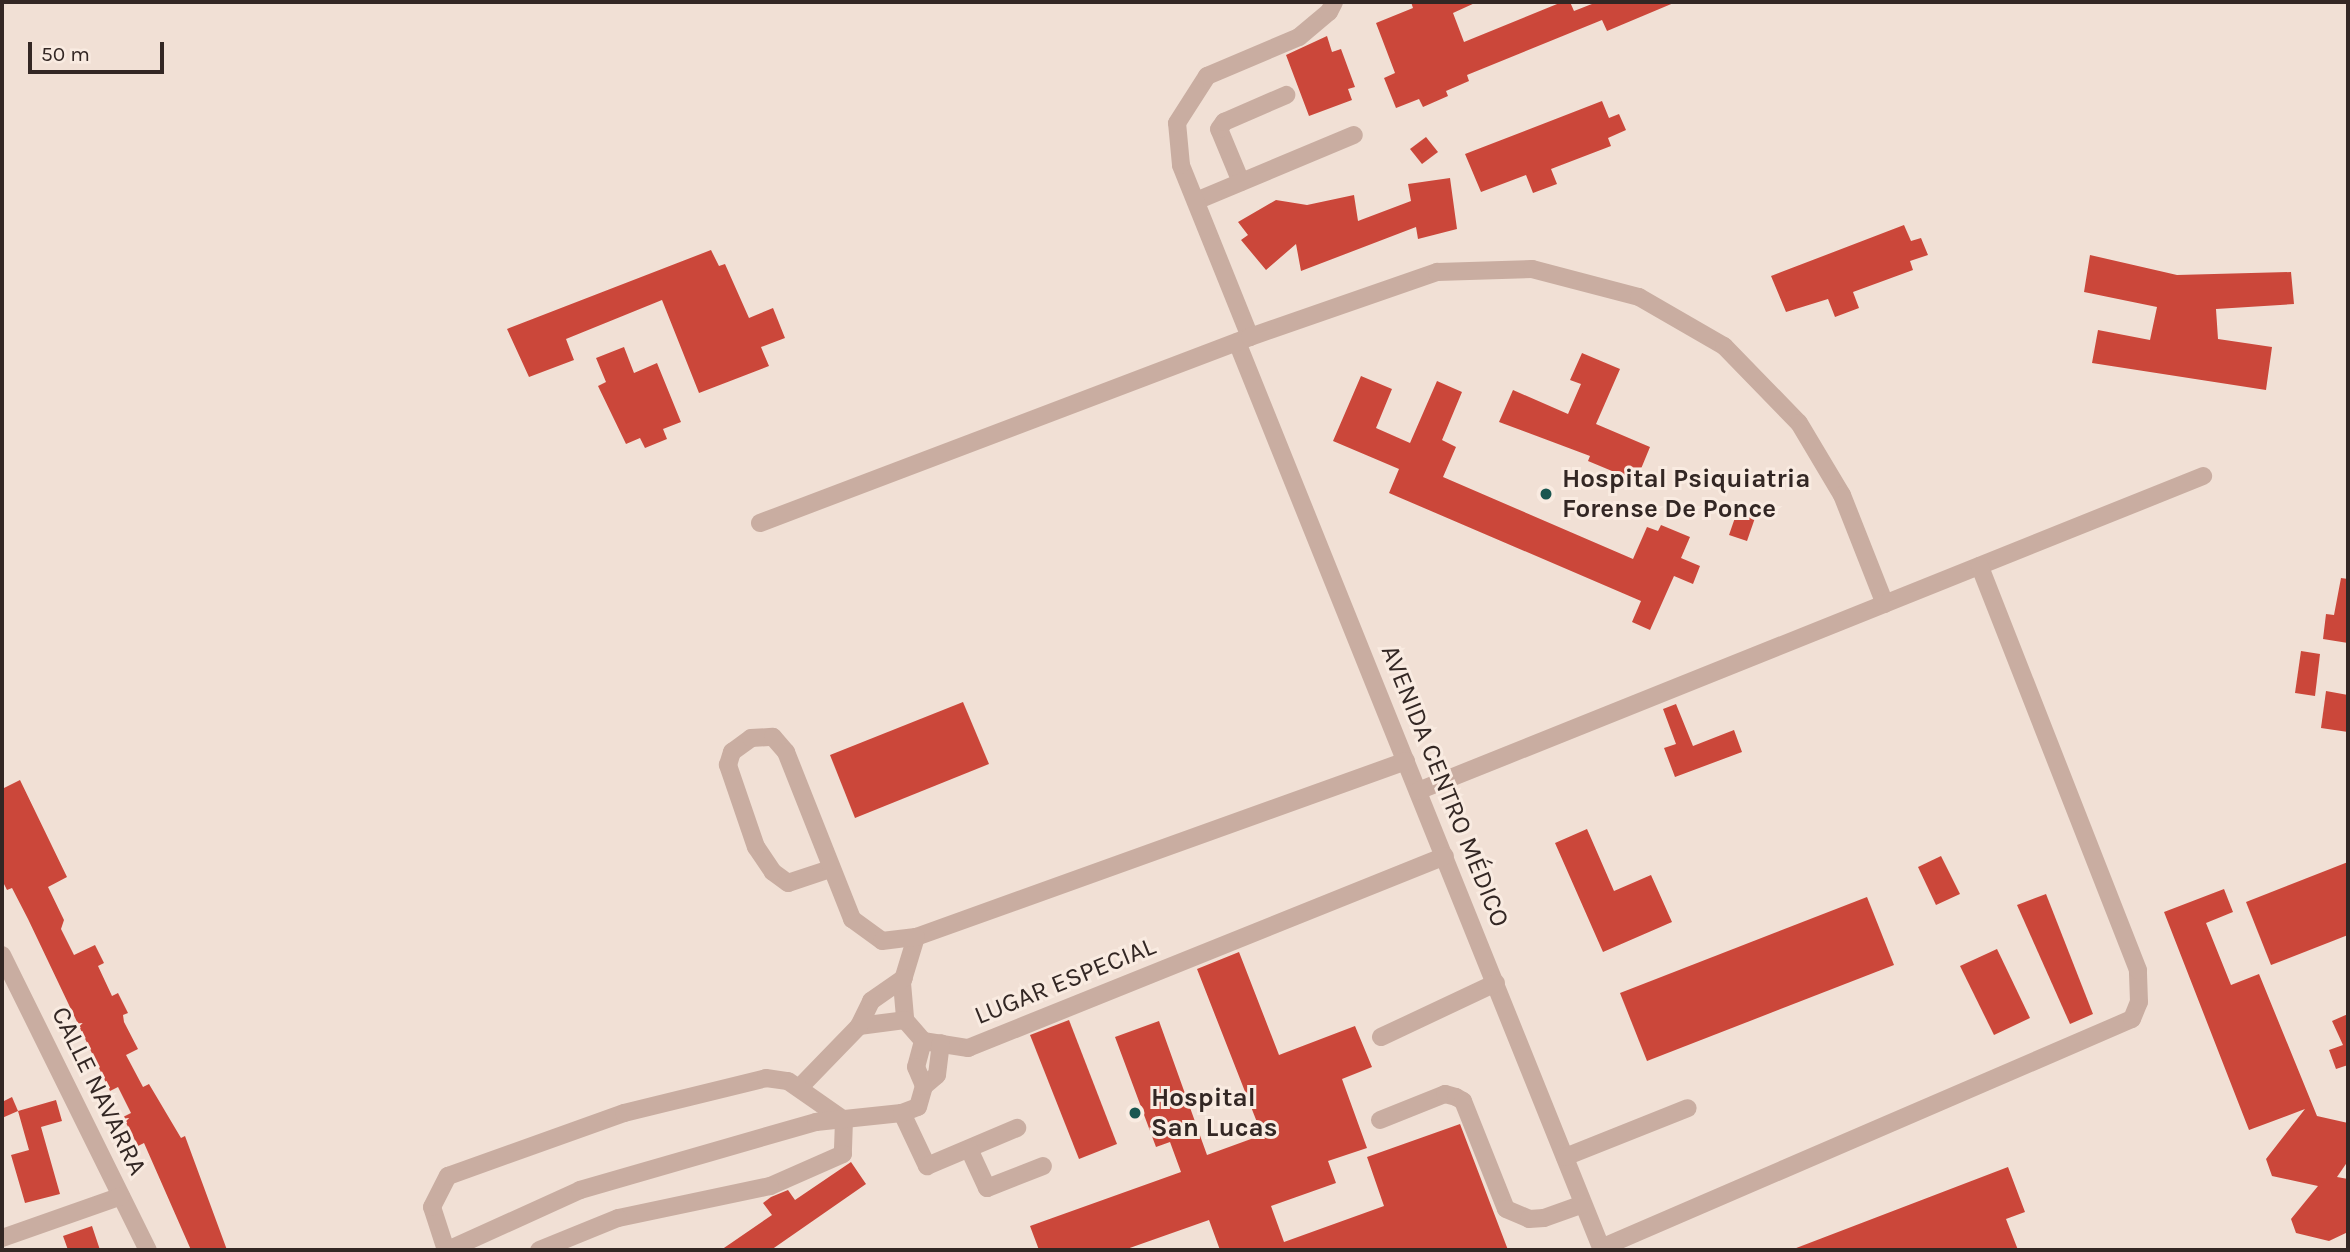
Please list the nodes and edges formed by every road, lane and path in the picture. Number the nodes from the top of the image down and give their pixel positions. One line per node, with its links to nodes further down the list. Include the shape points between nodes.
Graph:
1 (1334, 2): 5 (street, AVENIDA CENTRO MÉDICO, via 1329,12 1299,37 1207,76 1177,123 1181,165)
2 (1286, 95): 4 (street, via 1224,122 1219,129)
3 (1354, 135): 4 (street)
4 (1241, 183): 5 (street)
5 (1196, 201): 6 (street, AVENIDA CENTRO MÉDICO)
6 (1243, 339): 8 (street); 10 (street, via 1437,272 1532,270 1639,297 1724,346 1800,424 1842,495); 11 (street, AVENIDA CENTRO MÉDICO)
7 (2203, 476): 9 (street)
8 (760, 523)
9 (1980, 566): 10 (street); 35 (street, via 2138,970 2139,1002 2132,1019)
10 (1885, 604): 12 (street)
11 (1406, 761): 12 (street, AVENIDA CENTRO MÉDICO); 15 (street)
12 (1418, 791): 13 (street, AVENIDA CENTRO MÉDICO)
13 (1445, 856): 18 (street, AVENIDA CENTRO MÉDICO); 22 (street, LUGAR ESPECIAL, via 968,1048)
14 (830, 869): 14 (street, via 786,752 773,737 751,738 732,752 728,765 756,847 773,872 788,883 806,881); 15 (street, via 852,919 882,942)
15 (916, 937): 17 (street)
16 (2, 955): 32 (street, CALLE NAVARRA)
17 (904, 978): 19 (street); 20 (street, via 871,1001)
18 (1496, 983): 21 (street); 30 (street, AVENIDA CENTRO MÉDICO)
19 (905, 1020): 20 (street); 22 (street)
20 (859, 1026): 23 (street)
21 (1381, 1037)
22 (932, 1042): 25 (street, via 916,1067 924,1086 918,1107)
23 (799, 1088): 26 (street); 37 (street, via 788,1081 766,1078 701,1092 624,1113 448,1176 432,1207)
24 (1688, 1108): 30 (street)
25 (902, 1113): 26 (street); 29 (street, via 927,1166)
26 (844, 1120): 37 (street, via 816,1122 580,1190); 38 (street, via 843,1154 770,1186 618,1218)
27 (1380, 1120): 33 (street, via 1445,1094 1456,1097 1463,1101 1506,1209 1530,1219)
28 (1017, 1128): 29 (street)
29 (968, 1149): 31 (street, via 987,1188)
30 (1565, 1157): 33 (street, AVENIDA CENTRO MÉDICO)
31 (1043, 1166)
32 (121, 1196): 34 (street); 36 (street, CALLE NAVARRA)
33 (1583, 1204): 35 (street, AVENIDA CENTRO MÉDICO)
34 (2, 1238)
35 (1602, 1249)
36 (148, 1250)
37 (447, 1250)
38 (539, 1250)

